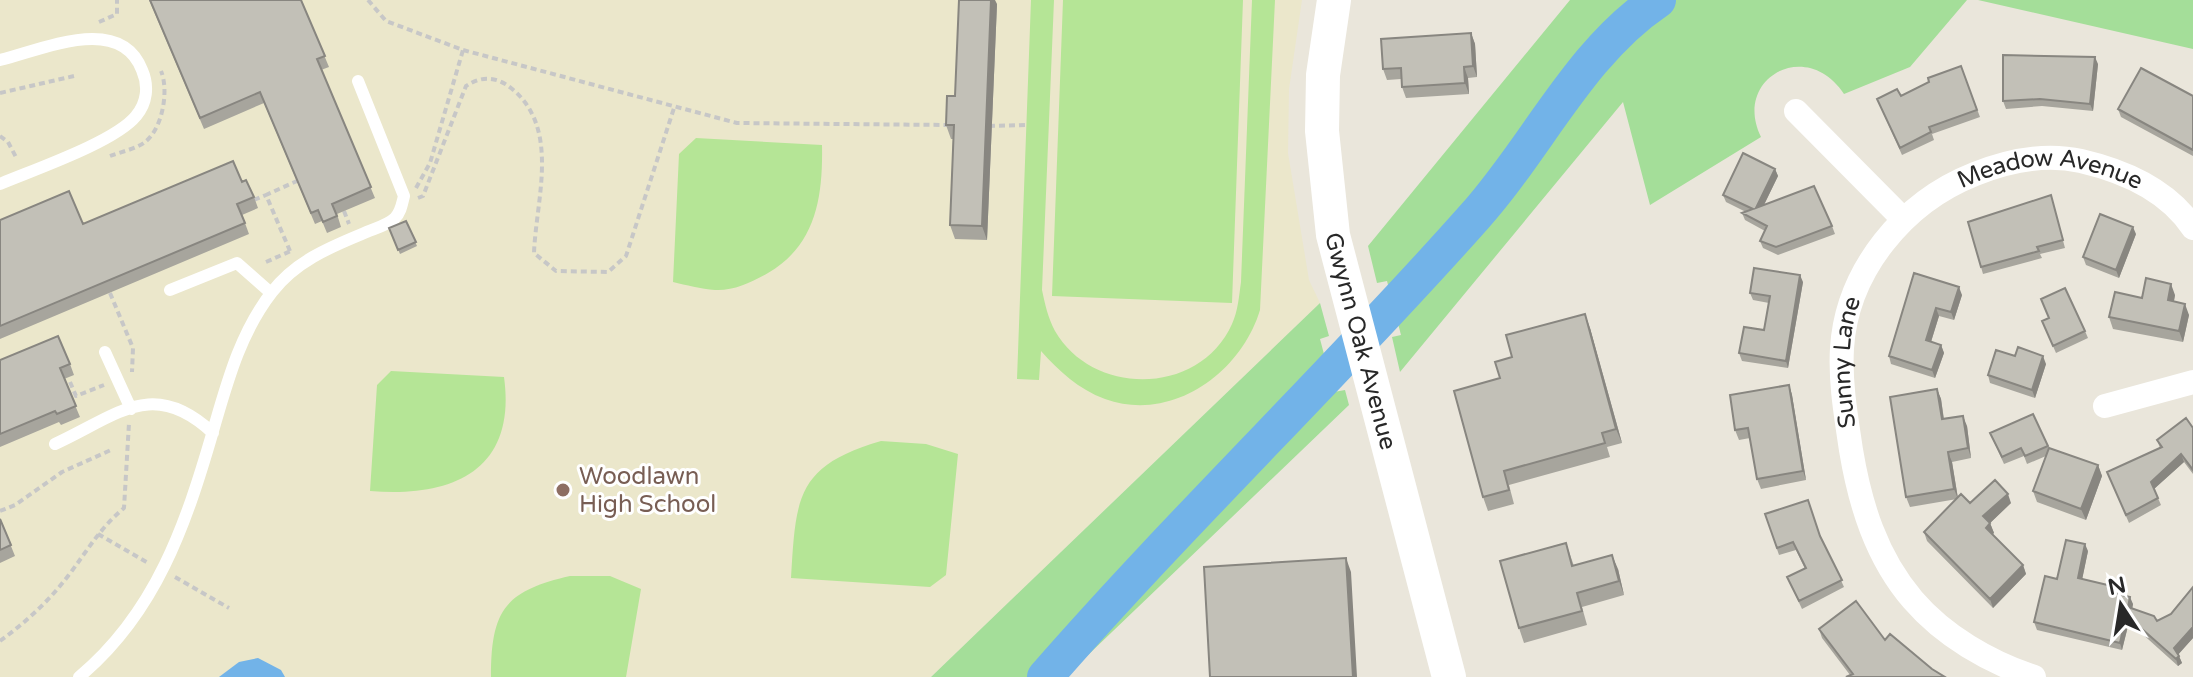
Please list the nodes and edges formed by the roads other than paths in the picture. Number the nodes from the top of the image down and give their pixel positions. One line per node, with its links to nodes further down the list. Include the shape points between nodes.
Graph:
1 (1334, 0): 17 (street, Gwynn Oak Avenue, via 1323,75 1325,180 1351,311)
2 (0, 60): 5 (lane, via 98,38 131,51 147,88 135,117 115,133)
3 (358, 81): 9 (lane, via 403,200 395,218 309,258)
4 (1796, 111): 6 (street)
5 (0, 184)
6 (1903, 219): 7 (street, Meadow Avenue, via 1959,180 2030,158 2064,157 2132,177 2161,194); 18 (street, Sunny Lane, via 1861,276 1842,345 1842,396 1858,489 1870,529 1912,599 1940,628)
7 (2193, 228)
8 (170, 290): 9 (lane, via 237,263)
9 (271, 293): 14 (lane, via 231,370)
10 (105, 352): 13 (lane)
11 (2193, 382): 12 (street)
12 (2105, 406)
13 (130, 415): 14 (lane, via 165,403 193,415); 15 (lane)
14 (213, 433): 16 (lane, via 180,536 158,582 126,628)
15 (55, 444)
16 (79, 677)
17 (1449, 677)
18 (2034, 677)

